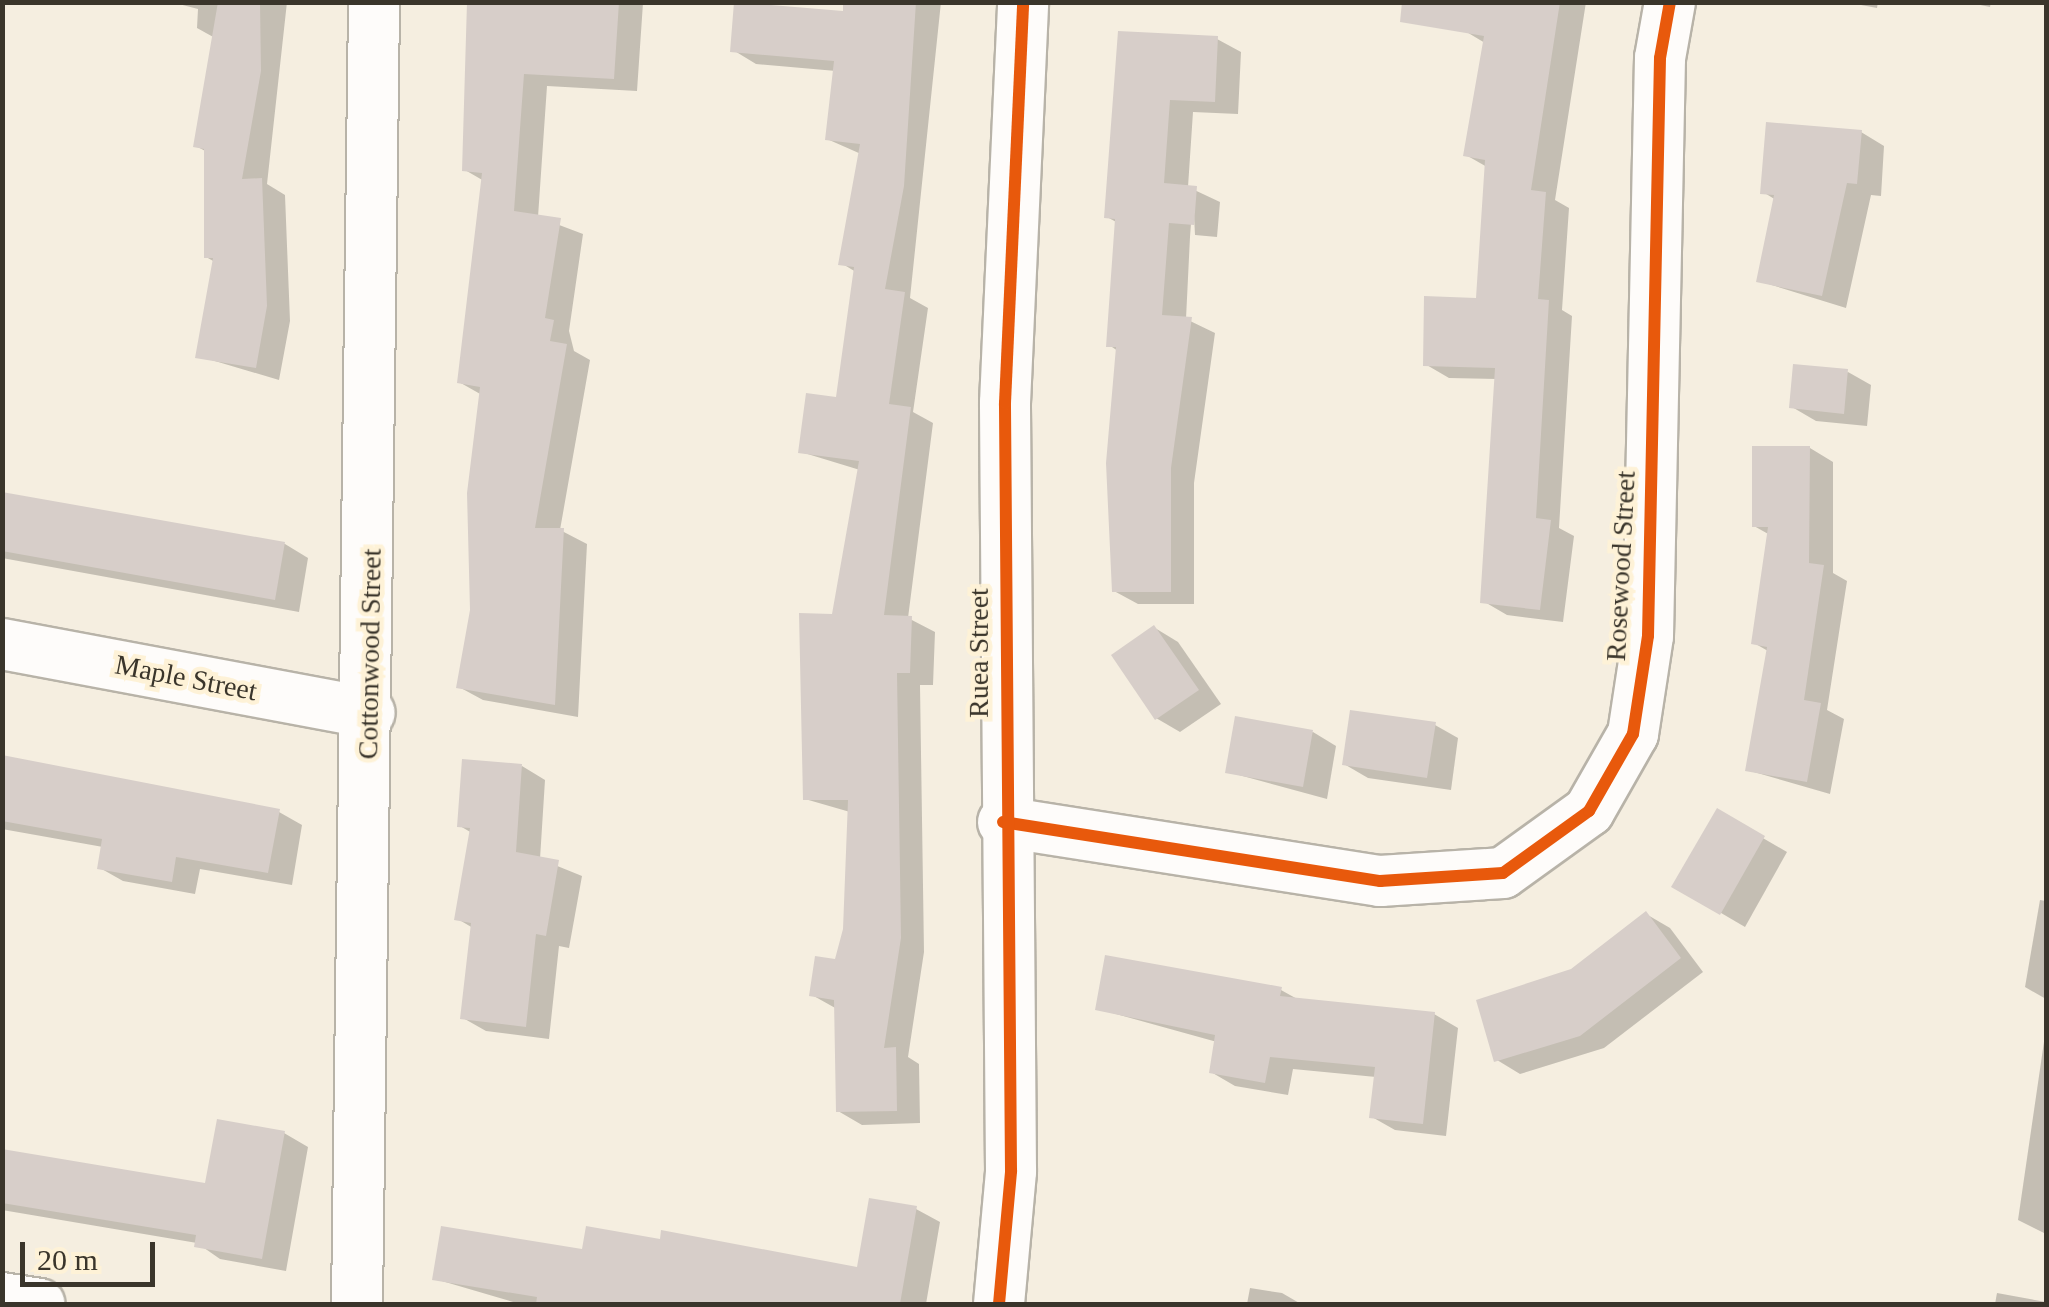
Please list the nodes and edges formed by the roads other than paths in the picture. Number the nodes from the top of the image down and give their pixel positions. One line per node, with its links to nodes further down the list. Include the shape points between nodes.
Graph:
1 (374, 2): 5 (street, Cottonwood Street)
2 (1023, 2): 6 (street, Ruea Street, via 1005,402)
3 (1670, 2): 6 (street, Rosewood Street, via 1660,58 1648,636 1632,734 1589,811 1502,872 1380,881)
4 (2, 644): 5 (street, Maple Street)
5 (370, 713): 9 (street, Cottonwood Street)
6 (1004, 822): 10 (street, Ruea Street, via 1011,1171)
7 (2, 1298): 8 (street)
8 (40, 1304)
9 (357, 1304)
10 (999, 1304)

